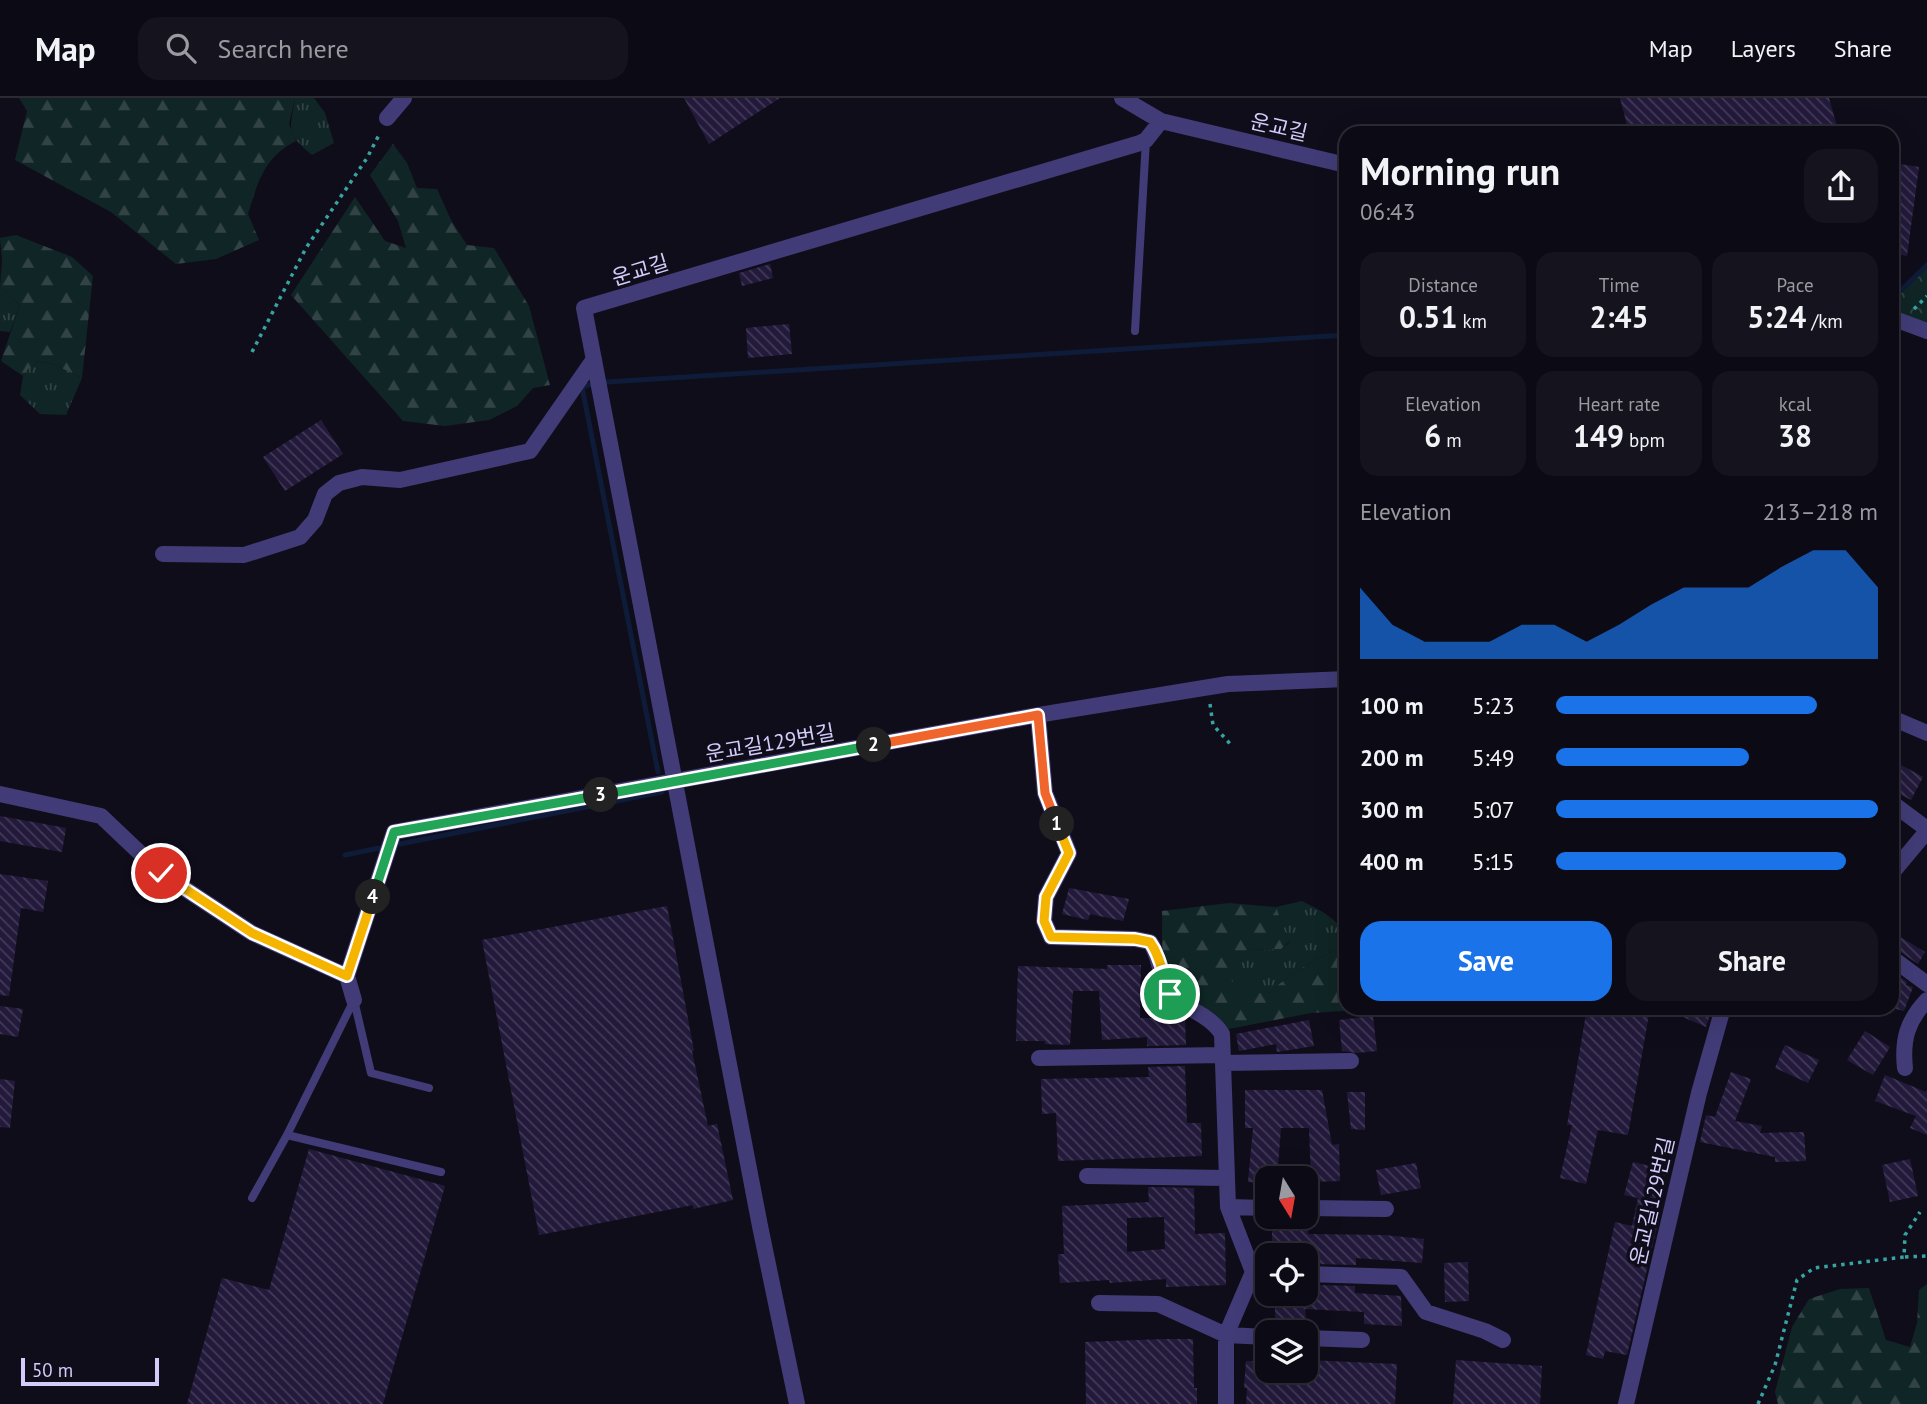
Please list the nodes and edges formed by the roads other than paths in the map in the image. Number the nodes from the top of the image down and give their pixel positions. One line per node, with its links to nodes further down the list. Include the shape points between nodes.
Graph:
1 (404, 98): 3 (street)
2 (1122, 98): 4 (street, 운교길)
3 (387, 118)
4 (1161, 121): 5 (street); 6 (street, 운교길)
5 (1146, 140): 8 (lane); 10 (street, 운교길, via 584,308)
6 (1339, 163)
7 (1899, 321): 9 (street)
8 (1135, 331)
9 (1927, 331)
10 (594, 359): 11 (street, via 530,451 400,480 362,477 340,483 325,494 315,520 300,537 244,555); 16 (street, 운교길)
11 (163, 554)
12 (1339, 679): 13 (street, 운교길129번길, via 1208,688)
13 (1038, 715): 16 (street, 운교길129번길); 28 (street, via 1045,793 1069,853 1046,897 1044,921 1051,937 1150,942 1170,994 1222,1034)
14 (1899, 721): 15 (street)
15 (1927, 733)
16 (673, 782): 22 (street, 운교길129번길, via 394,832); 50 (street, 운교길)
17 (0, 794): 22 (street, via 101,816 161,873 252,933)
18 (1899, 808): 19 (street)
19 (1927, 830): 20 (street)
20 (1899, 864)
21 (1899, 963): 23 (street)
22 (347, 976): 24 (street)
23 (1927, 984)
24 (354, 1000): 31 (lane, via 371,1073); 32 (lane)
25 (1927, 1000): 30 (street, via 1903,1041)
26 (1721, 1015): 52 (street, 운교길129번길)
27 (1039, 1058): 28 (street)
28 (1223, 1059): 29 (street); 35 (street)
29 (1351, 1061)
30 (1905, 1068)
31 (429, 1088)
32 (287, 1135): 33 (lane); 36 (lane)
33 (441, 1172)
34 (1087, 1176): 35 (street)
35 (1227, 1178): 37 (street)
36 (252, 1198)
37 (1228, 1207): 38 (street); 41 (street)
38 (1255, 1208)
39 (1318, 1208): 40 (street)
40 (1386, 1209)
41 (1255, 1262)
42 (1318, 1274): 48 (street, via 1402,1277 1426,1312)
43 (1255, 1281): 45 (street)
44 (1099, 1303): 45 (street, via 1158,1304)
45 (1226, 1335): 46 (street); 51 (street)
46 (1255, 1336)
47 (1318, 1338): 49 (street)
48 (1503, 1339)
49 (1362, 1340)
50 (797, 1404)
51 (1226, 1404)
52 (1626, 1404)

